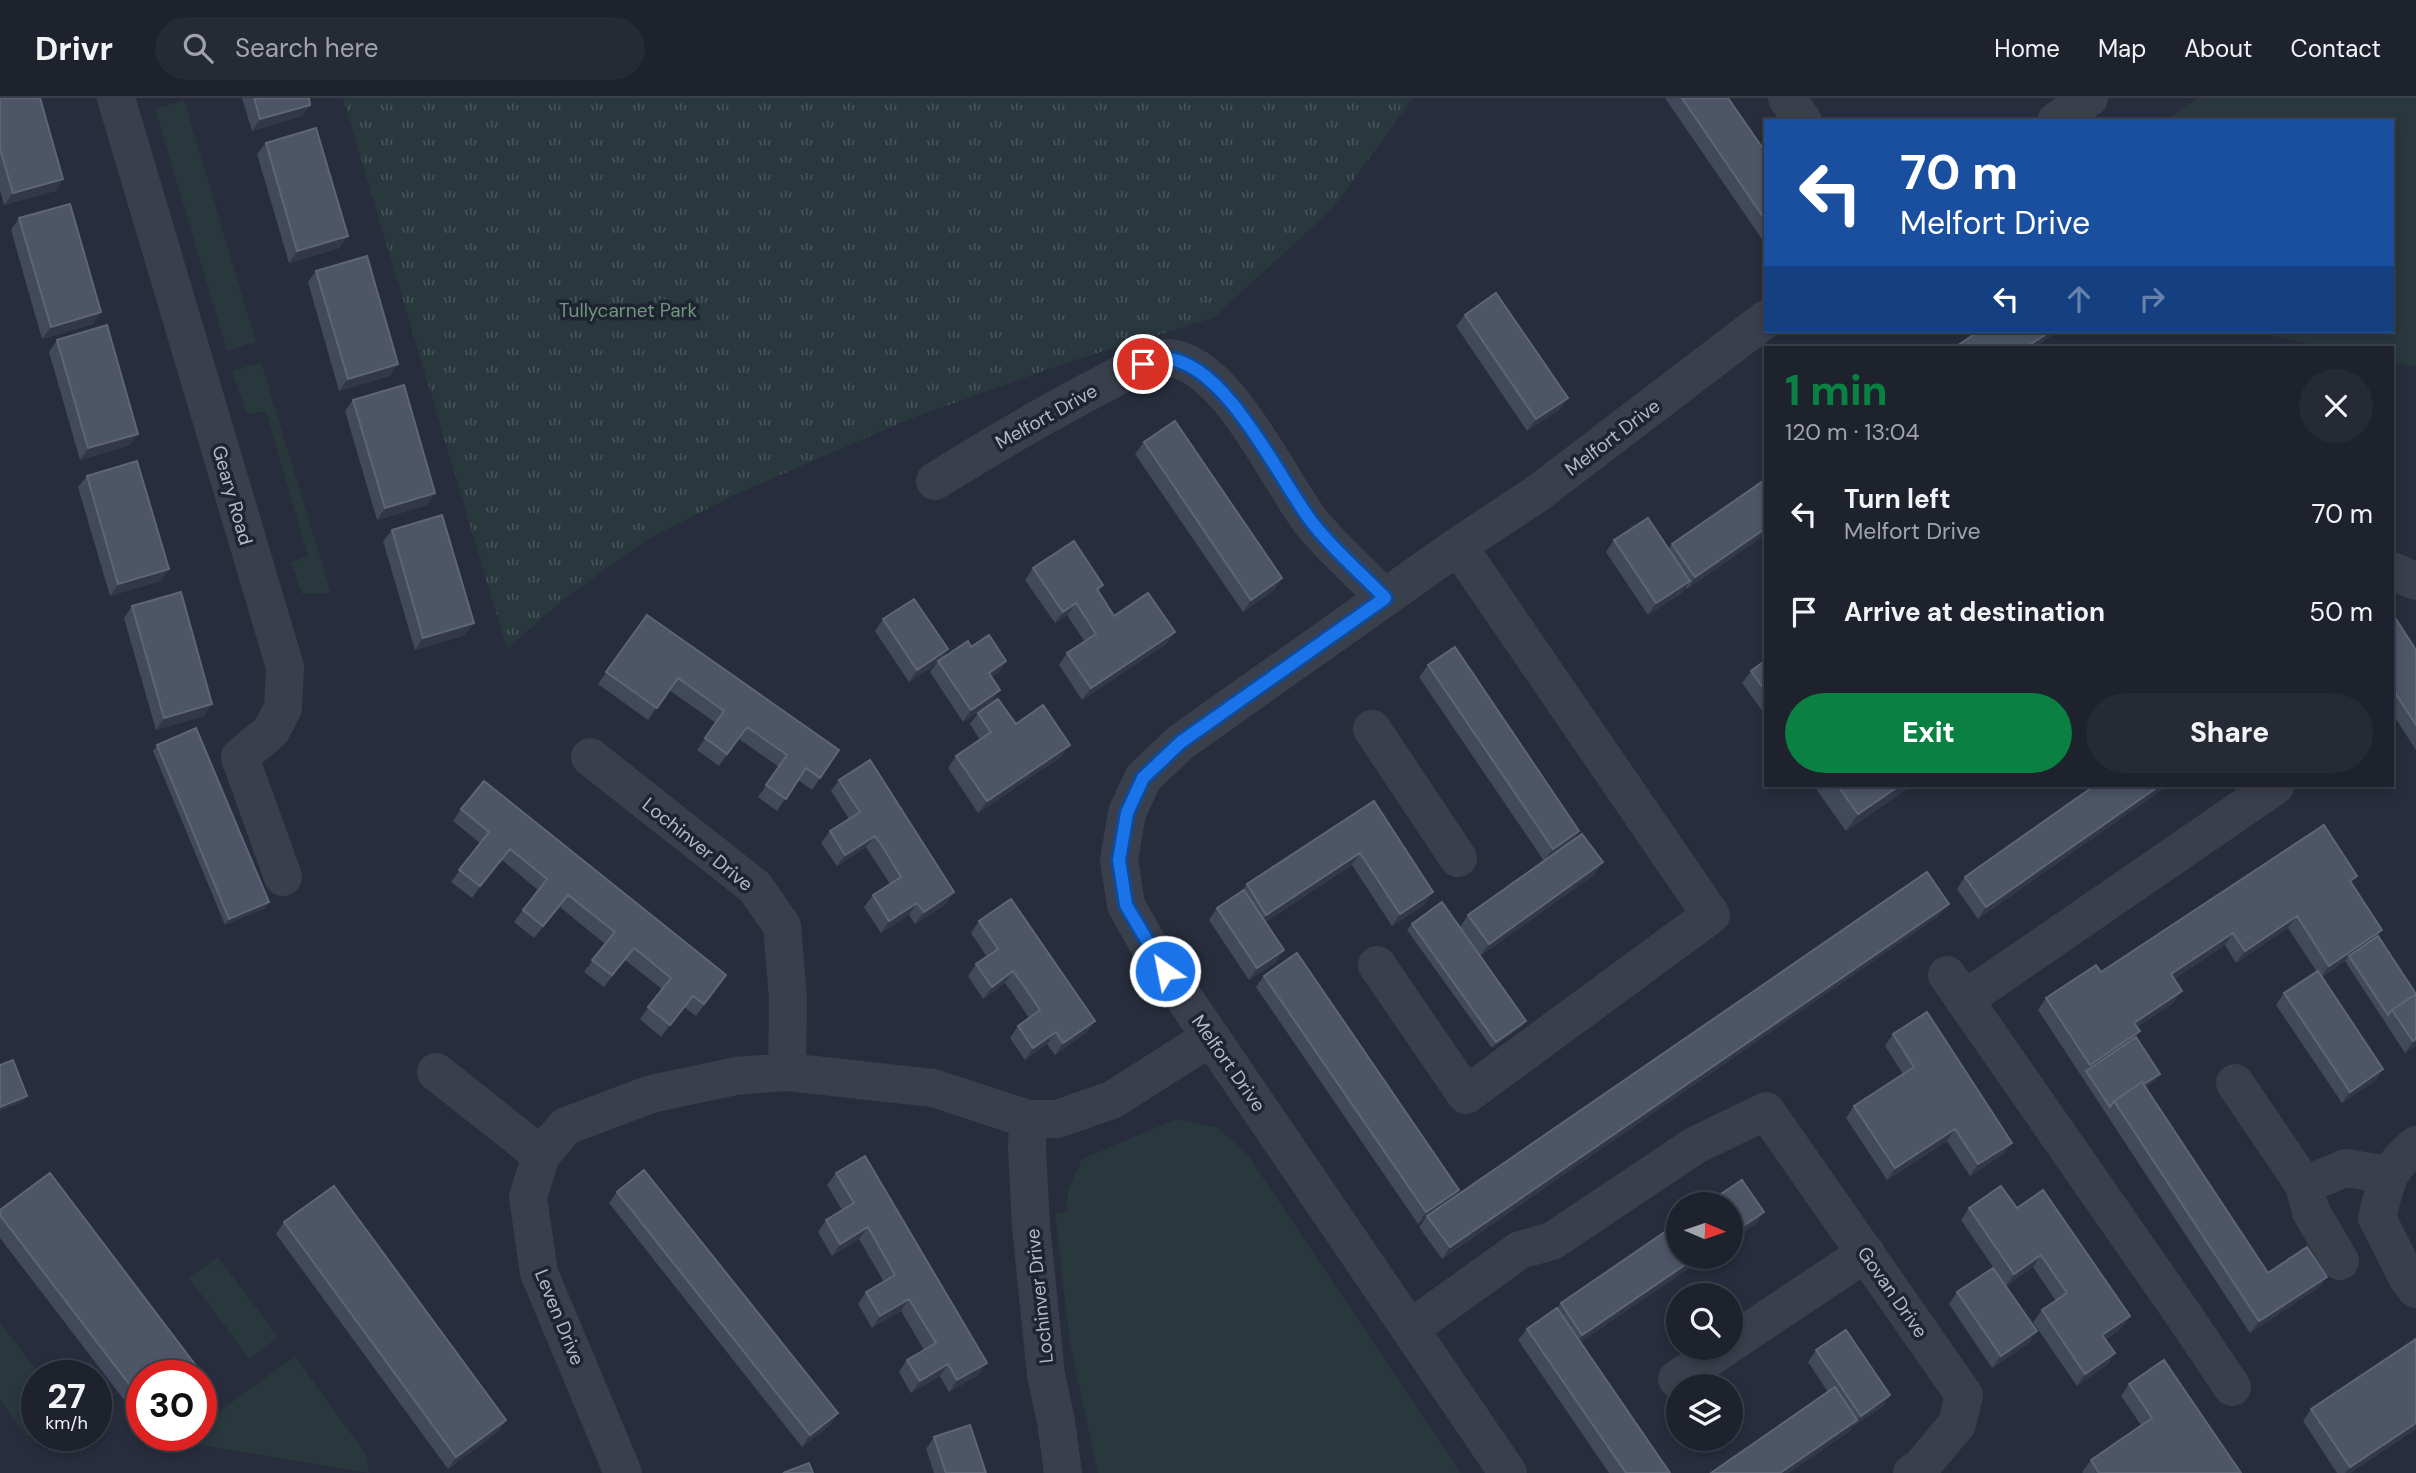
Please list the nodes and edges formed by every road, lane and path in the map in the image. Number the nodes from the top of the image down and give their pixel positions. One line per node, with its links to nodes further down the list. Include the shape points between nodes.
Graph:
1 (116, 98): 16 (street, Geary Road, via 285,667 283,708 271,731 240,757)
2 (1787, 98): 4 (street)
3 (2089, 98): 5 (street)
4 (1802, 119)
5 (2059, 119)
6 (1764, 321): 8 (street, Melfort Drive, via 1538,493)
7 (935, 481): 11 (street, Melfort Drive, via 1054,410 1143,364 1168,358 1211,378 1242,416 1312,522)
8 (1458, 546): 11 (street, Melfort Drive); 17 (street, via 1711,915 1466,1095)
9 (2394, 572): 10 (street)
10 (2416, 581)
11 (1385, 598): 18 (street, Melfort Drive, via 1181,742 1143,778 1127,813 1119,860 1126,905)
12 (1373, 729): 15 (street)
13 (590, 757): 20 (street, Lochinver Drive, via 755,887 782,926 788,998)
14 (2273, 787): 34 (street, via 1956,988)
15 (1458, 858)
16 (283, 877)
17 (1377, 965)
18 (1211, 1037): 22 (street, via 1112,1100 1057,1119); 30 (street, Melfort Drive)
19 (436, 1072): 24 (street)
20 (787, 1072): 22 (street, via 933,1088); 24 (street, Leven Drive, via 736,1076 651,1094 566,1126)
21 (2235, 1083): 26 (street)
22 (1028, 1119): 36 (street, Lochinver Drive, via 1031,1226 1046,1374)
23 (2416, 1145): 25 (street)
24 (541, 1155): 35 (street, Leven Drive, via 528,1197 539,1273)
25 (2388, 1175): 26 (street, via 2346,1168); 29 (street, via 2377,1218)
26 (2304, 1185): 28 (street, via 2311,1212)
27 (1866, 1253): 30 (street, Govan Drive, via 1766,1111 1694,1146 1552,1241 1520,1250); 31 (street); 38 (street, Govan Drive, via 1964,1395 1957,1424)
28 (2340, 1261)
29 (2416, 1289)
30 (1411, 1328): 37 (street, Melfort Drive)
31 (1743, 1335)
32 (1706, 1360): 33 (street)
33 (1685, 1374)
34 (2232, 1387)
35 (623, 1473)
36 (1063, 1473)
37 (1508, 1473)
38 (1912, 1473)

